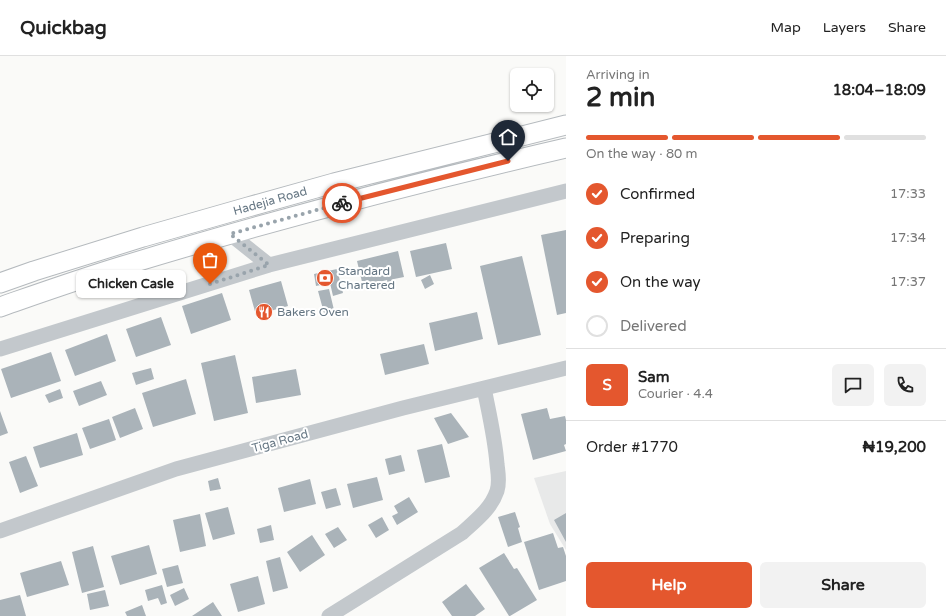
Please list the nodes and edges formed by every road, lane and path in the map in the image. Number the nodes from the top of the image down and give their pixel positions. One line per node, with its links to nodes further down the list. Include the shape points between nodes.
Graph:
1 (566, 125): 6 (main road, Hadejia Road, via 248,207 143,237)
2 (566, 148): 4 (main road, Hadejia Road)
3 (566, 191): 5 (street)
4 (230, 234): 5 (street); 7 (main road, Hadejia Road, via 128,264)
5 (269, 265): 8 (street)
6 (0, 283)
7 (0, 307)
8 (0, 349)
9 (566, 368): 10 (street, Tiga Road)
10 (484, 388): 11 (street, Tiga Road, via 176,469); 12 (street, via 495,445 498,479 497,491 491,503 462,533)
11 (0, 531)
12 (329, 616)

